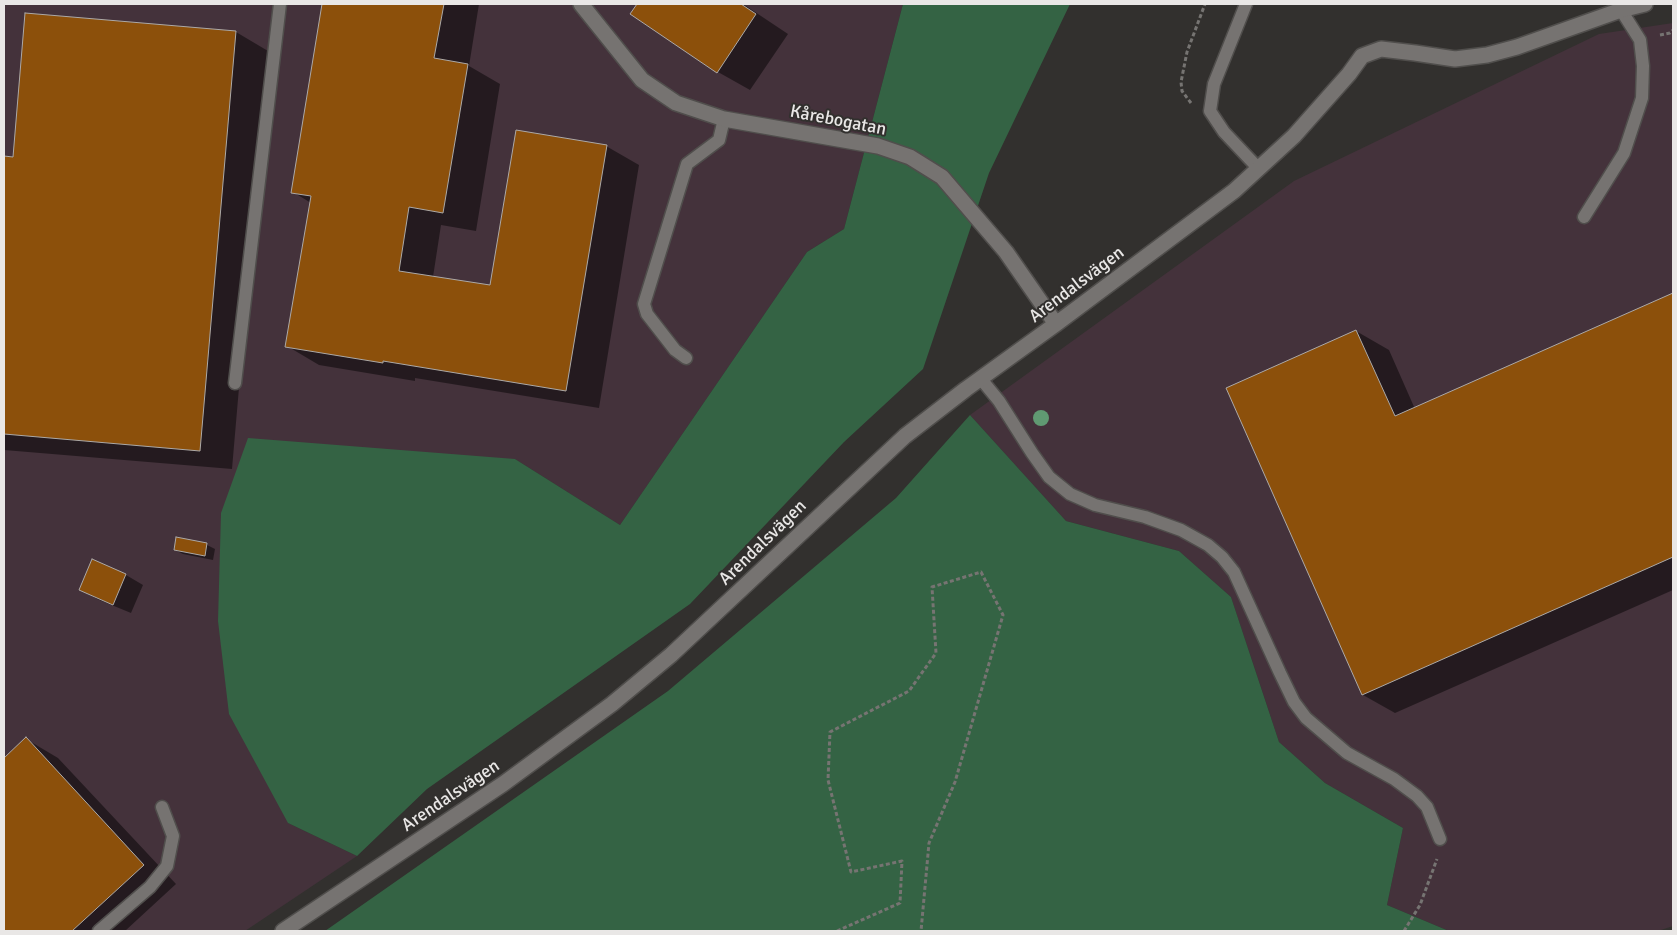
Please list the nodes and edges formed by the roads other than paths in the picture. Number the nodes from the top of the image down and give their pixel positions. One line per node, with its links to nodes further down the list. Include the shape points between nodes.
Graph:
1 (280, 4): 12 (lane)
2 (581, 4): 6 (street, Kårebogatan, via 642,80 676,103)
3 (1246, 4): 7 (lane, via 1214,84 1210,111 1224,132)
4 (1644, 4): 5 (street, Arendalsvägen)
5 (1621, 10): 7 (street, Arendalsvägen, via 1487,55 1455,59 1381,50 1362,56 1294,136); 8 (lane, via 1640,40 1642,98 1624,153)
6 (724, 119): 9 (street, Kårebogatan, via 878,146 910,157 942,177 1006,252); 10 (lane, via 719,140 687,164 644,304 647,314 675,350)
7 (1258, 168): 9 (street, Arendalsvägen, via 1234,191)
8 (1584, 217)
9 (1056, 324): 11 (street, Arendalsvägen)
10 (686, 358)
11 (981, 379): 14 (lane, via 1049,477 1070,494 1095,505 1181,530 1222,557 1234,572 1280,674 1306,718 1347,753 1417,796 1427,807); 16 (street, Arendalsvägen, via 905,436 671,655 612,704 503,784)
12 (235, 383)
13 (162, 807): 15 (lane, via 173,836 167,866 150,887)
14 (1440, 839)
15 (100, 931)
16 (283, 931)

